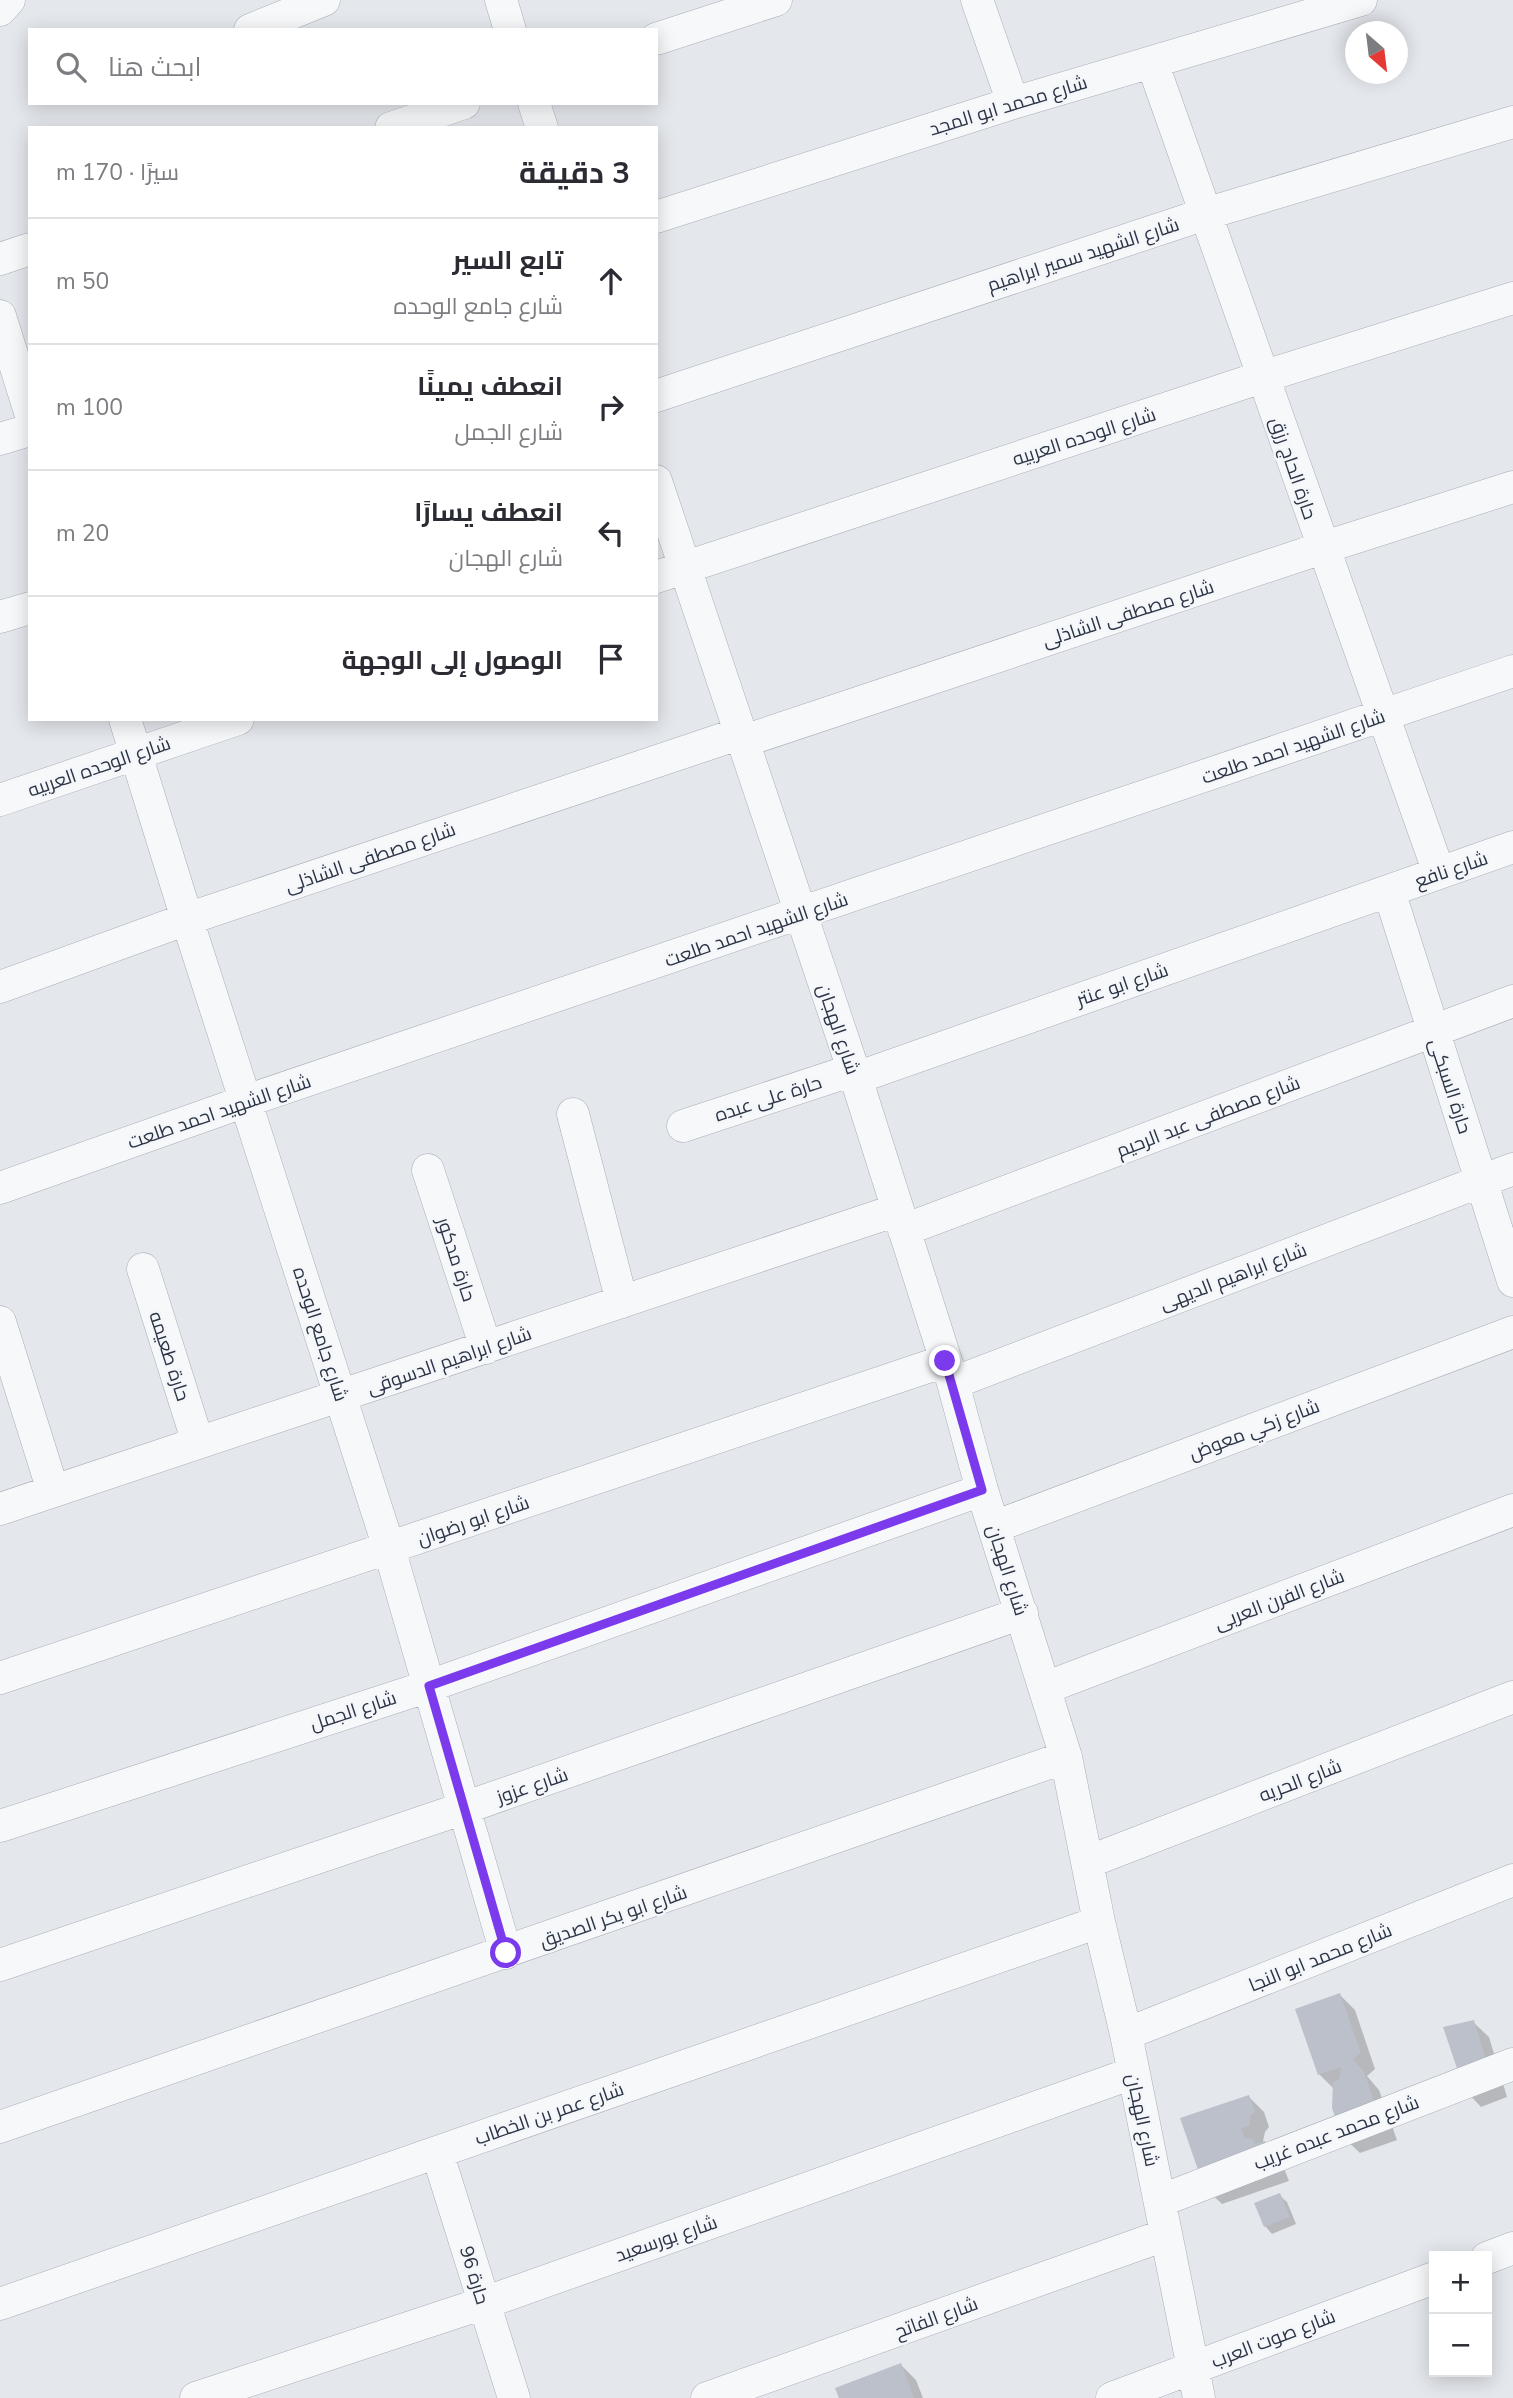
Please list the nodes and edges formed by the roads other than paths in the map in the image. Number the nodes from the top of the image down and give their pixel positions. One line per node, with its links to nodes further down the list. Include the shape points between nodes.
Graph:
1 (9, 0): 7 (street)
2 (324, 0): 8 (street)
3 (501, 0): 9 (street)
4 (776, 0): 10 (street)
5 (976, 0): 12 (street)
6 (1361, 0): 11 (street, شارع محمد ابو المجد)
7 (0, 10)
8 (255, 28)
9 (509, 28)
10 (658, 38)
11 (1152, 62): 12 (street, شارع محمد ابو المجد); 18 (street, حارة الحاج رزق)
12 (1013, 103): 19 (street, شارع محمد ابو المجد)
13 (458, 105): 16 (street)
14 (535, 105): 17 (street)
15 (1513, 122): 18 (street, شارع الشهيد سمير ابراهيم)
16 (397, 126)
17 (541, 126)
18 (1205, 214): 24 (street, حارة الحاج رزق); 25 (street, شارع الشهيد سمير ابراهيم)
19 (658, 216)
20 (28, 250): 21 (street)
21 (0, 259)
22 (1513, 298): 24 (street, شارع الوحده العربيه)
23 (0, 316): 26 (street)
24 (1262, 377): 31 (street, حارة الحاج رزق); 32 (street, شارع الوحده العربيه)
25 (658, 395)
26 (28, 406)
27 (28, 431): 28 (street)
28 (0, 439)
29 (658, 487): 32 (street, شارع الهجان)
30 (1513, 487): 31 (street, شارع مصطفى الشاذلى)
31 (1322, 548): 37 (street, حارة الحاج رزق); 40 (street, شارع مصطفى الشاذلى)
32 (686, 567): 33 (street, شارع الوحده العربيه); 40 (street, شارع الهجان)
33 (658, 576)
34 (28, 609): 35 (street)
35 (0, 617)
36 (1513, 671): 37 (street, شارع الشهيد احمد طلعت)
37 (1383, 715): 44 (street, حارة الحاج رزق); 46 (street, شارع الشهيد احمد طلعت)
38 (126, 721): 41 (street, شارع جامع الوحده)
39 (232, 721): 41 (street, شارع الوحده العربيه)
40 (742, 737): 46 (street, شارع الهجان); 47 (street, شارع مصطفى الشاذلى)
41 (136, 754): 42 (street, شارع الوحده العربيه); 47 (street, شارع جامع الوحده)
42 (0, 800)
43 (1513, 847): 44 (street, شارع نافع)
44 (1439, 873): 45 (street, شارع نافع)
45 (1389, 891): 50 (street, حارة السبكى); 51 (street, شارع ابو عنتر)
46 (801, 914): 51 (street, شارع الهجان); 52 (street, شارع الشهيد احمد طلعت)
47 (187, 919): 48 (street, شارع مصطفى الشاذلى); 52 (street, شارع جامع الوحده)
48 (0, 987)
49 (1513, 1001): 50 (street, شارع مصطفى عبد الرحيم)
50 (1434, 1031): 57 (street, حارة السبكى); 59 (street, شارع مصطفى عبد الرحيم)
51 (854, 1074): 54 (street, حارة على عبده); 59 (street, شارع الهجان)
52 (246, 1101): 58 (street, شارع الشهيد احمد طلعت); 67 (street, شارع جامع الوحده)
53 (573, 1115): 62 (street)
54 (683, 1126)
55 (1513, 1169): 57 (street, شارع ابراهيم الديهى)
56 (428, 1170): 65 (street, حارة مدكور)
57 (1481, 1181): 61 (street, حارة السبكى); 66 (street, شارع ابراهيم الديهى)
58 (0, 1188)
59 (901, 1220): 62 (street, شارع ابراهيم الدسوقى); 66 (street, شارع الهجان)
60 (143, 1269): 68 (street, حارة طعيمه)
61 (1513, 1281)
62 (622, 1302): 65 (street, شارع ابراهيم الدسوقى)
63 (0, 1322): 70 (street)
64 (1513, 1332): 73 (street, شارع زكي معوض)
65 (486, 1348): 67 (street, شارع ابراهيم الدسوقى)
66 (949, 1372): 69 (street, شارع الهجان); 74 (street, شارع ابو رضوان)
67 (342, 1396): 68 (street, شارع ابراهيم الدسوقى); 74 (street, شارع جامع الوحده)
68 (198, 1443): 70 (street, شارع ابراهيم الدسوقى)
69 (982, 1490): 73 (street, شارع الهجان); 77 (street, شارع الجمل)
70 (53, 1491): 71 (street, شارع ابراهيم الدسوقى)
71 (0, 1509)
72 (1513, 1510): 78 (street, شارع الفرن العربى)
73 (994, 1527): 75 (street, شارع الهجان)
74 (389, 1548): 76 (street, شارع ابو رضوان); 77 (street, شارع جامع الوحده)
75 (1022, 1614): 78 (street, شارع الهجان); 81 (street, شارع عزوز)
76 (0, 1678)
77 (429, 1686): 81 (street, شارع جامع الوحده); 82 (street, شارع الجمل)
78 (1045, 1688): 80 (street, شارع الهجان)
79 (1513, 1697): 83 (street, شارع الحريه)
80 (1066, 1757): 83 (street, شارع الهجان); 86 (street, شارع ابو بكر الصديق)
81 (464, 1808): 86 (street, شارع جامع الوحده); 87 (street, شارع عزوز)
82 (0, 1826)
83 (1088, 1862): 85 (street, شارع الهجان)
84 (1513, 1880): 88 (street, شارع محمد ابو النجا)
85 (1099, 1922): 88 (street, شارع الهجان); 92 (street, شارع عمر بن الخطاب)
86 (506, 1953): 91 (street, شارع ابو بكر الصديق)
87 (0, 1965)
88 (1126, 2034): 90 (street, شارع الهجان)
89 (1513, 2064): 93 (street, شارع محمد عبده غريب)
90 (1133, 2073): 93 (street, شارع الهجان); 98 (street, شارع بورسعيد)
91 (0, 2127)
92 (437, 2152): 98 (street, حارة 96); 99 (street, شارع عمر بن الخطاب)
93 (1160, 2201): 94 (street, شارع الهجان)
94 (1165, 2235): 100 (street, شارع الهجان); 103 (street, شارع الفاتح)
95 (1513, 2248): 96 (street)
96 (1492, 2256)
97 (1429, 2280): 100 (street, شارع صوت العرب)
98 (484, 2303): 101 (street, شارع بورسعيد); 102 (street, حارة 96)
99 (0, 2304)
100 (1195, 2383): 104 (street, شارع صوت العرب)
101 (196, 2398)
102 (514, 2398)
103 (707, 2398)
104 (1112, 2398)

